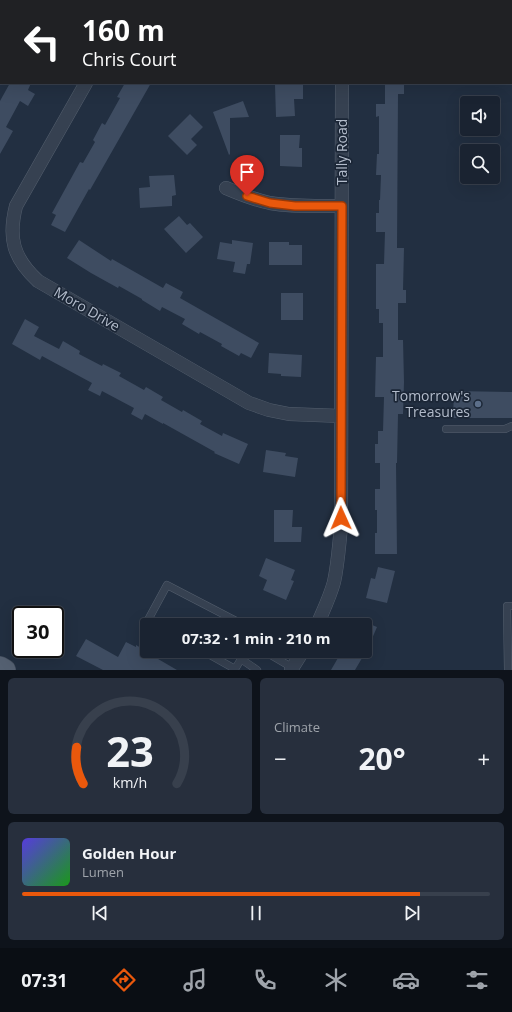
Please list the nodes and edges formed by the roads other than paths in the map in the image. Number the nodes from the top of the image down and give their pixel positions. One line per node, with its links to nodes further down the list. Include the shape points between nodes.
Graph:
1 (85, 84): 5 (street, Moro Drive, via 16,206 12,232 14,245 27,271 38,281 249,404 290,414)
2 (342, 84): 4 (street, Tally Road)
3 (226, 188): 4 (street, via 270,203)
4 (342, 206): 5 (street, Tally Road)
5 (341, 416): 11 (street, Tally Road, via 339,555)
6 (512, 426): 7 (lane, via 505,429)
7 (446, 428)
8 (512, 606): 20 (lane, via 507,606)
9 (149, 618): 10 (lane, via 167,585)
10 (231, 618)
11 (320, 618)
12 (215, 658): 15 (lane, via 235,669)
13 (275, 658): 17 (lane)
14 (299, 658): 17 (street)
15 (241, 659): 19 (lane)
16 (0, 667): 18 (main road)
17 (292, 669)
18 (5, 670)
19 (257, 670)
20 (508, 670)

